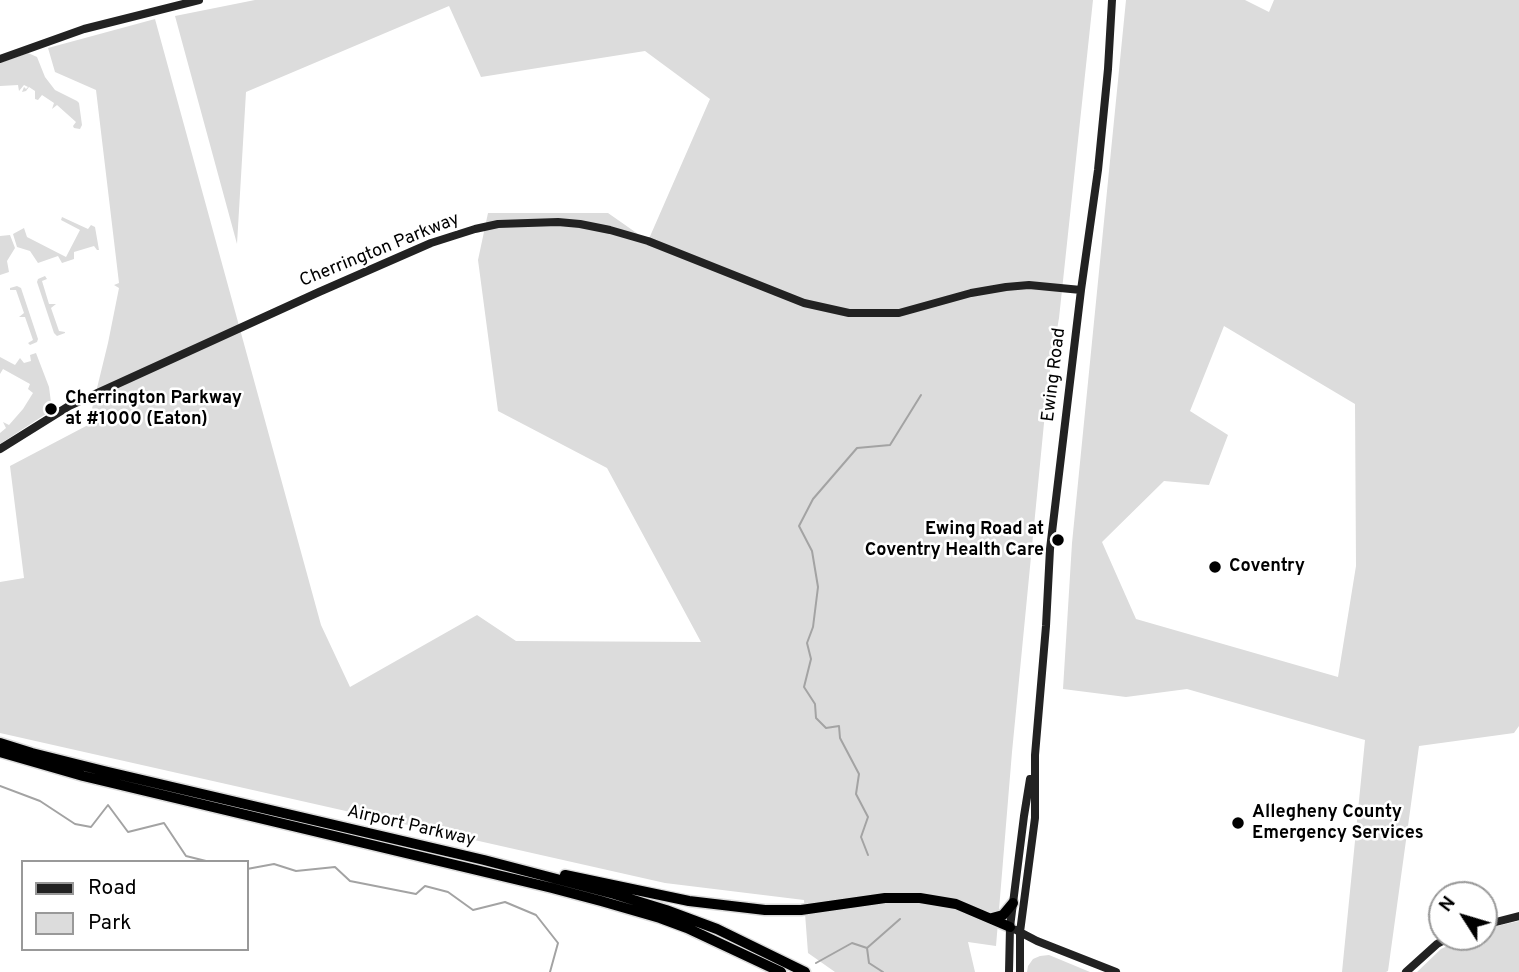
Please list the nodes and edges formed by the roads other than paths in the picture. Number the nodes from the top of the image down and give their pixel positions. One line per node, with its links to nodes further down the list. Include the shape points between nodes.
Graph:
1 (199, 0): 3 (street, via 84,29)
2 (1112, 0): 4 (street, Ewing Road, via 1100,146)
3 (0, 59)
4 (1081, 290): 5 (street, Cherrington Parkway, via 1006,286 899,313 849,313 804,303 610,230 558,222 498,224 431,243 324,290 69,406); 8 (street, Ewing Road, via 1051,549)
5 (0, 449)
6 (0, 743): 9 (highway, Airport Parkway)
7 (0, 752): 16 (highway, Airport Parkway, via 601,901 687,928)
8 (1035, 755): 10 (street, Ewing Road); 14 (street, Ewing Road, via 1035,818)
9 (484, 860): 12 (highway, via 724,906 801,910 885,898 920,898 956,904); 17 (highway, Airport Parkway, via 666,910)
10 (1013, 903): 12 (highway, via 1003,915); 14 (street, Ewing Road)
11 (1519, 916): 13 (street)
12 (992, 918): 14 (highway)
13 (1498, 921)
14 (1015, 929): 18 (street, Ewing Road); 19 (street, Ewing Road); 20 (street)
15 (1429, 951): 21 (street)
16 (781, 972)
17 (805, 972)
18 (1009, 972)
19 (1020, 972)
20 (1116, 972)
21 (1406, 972)

